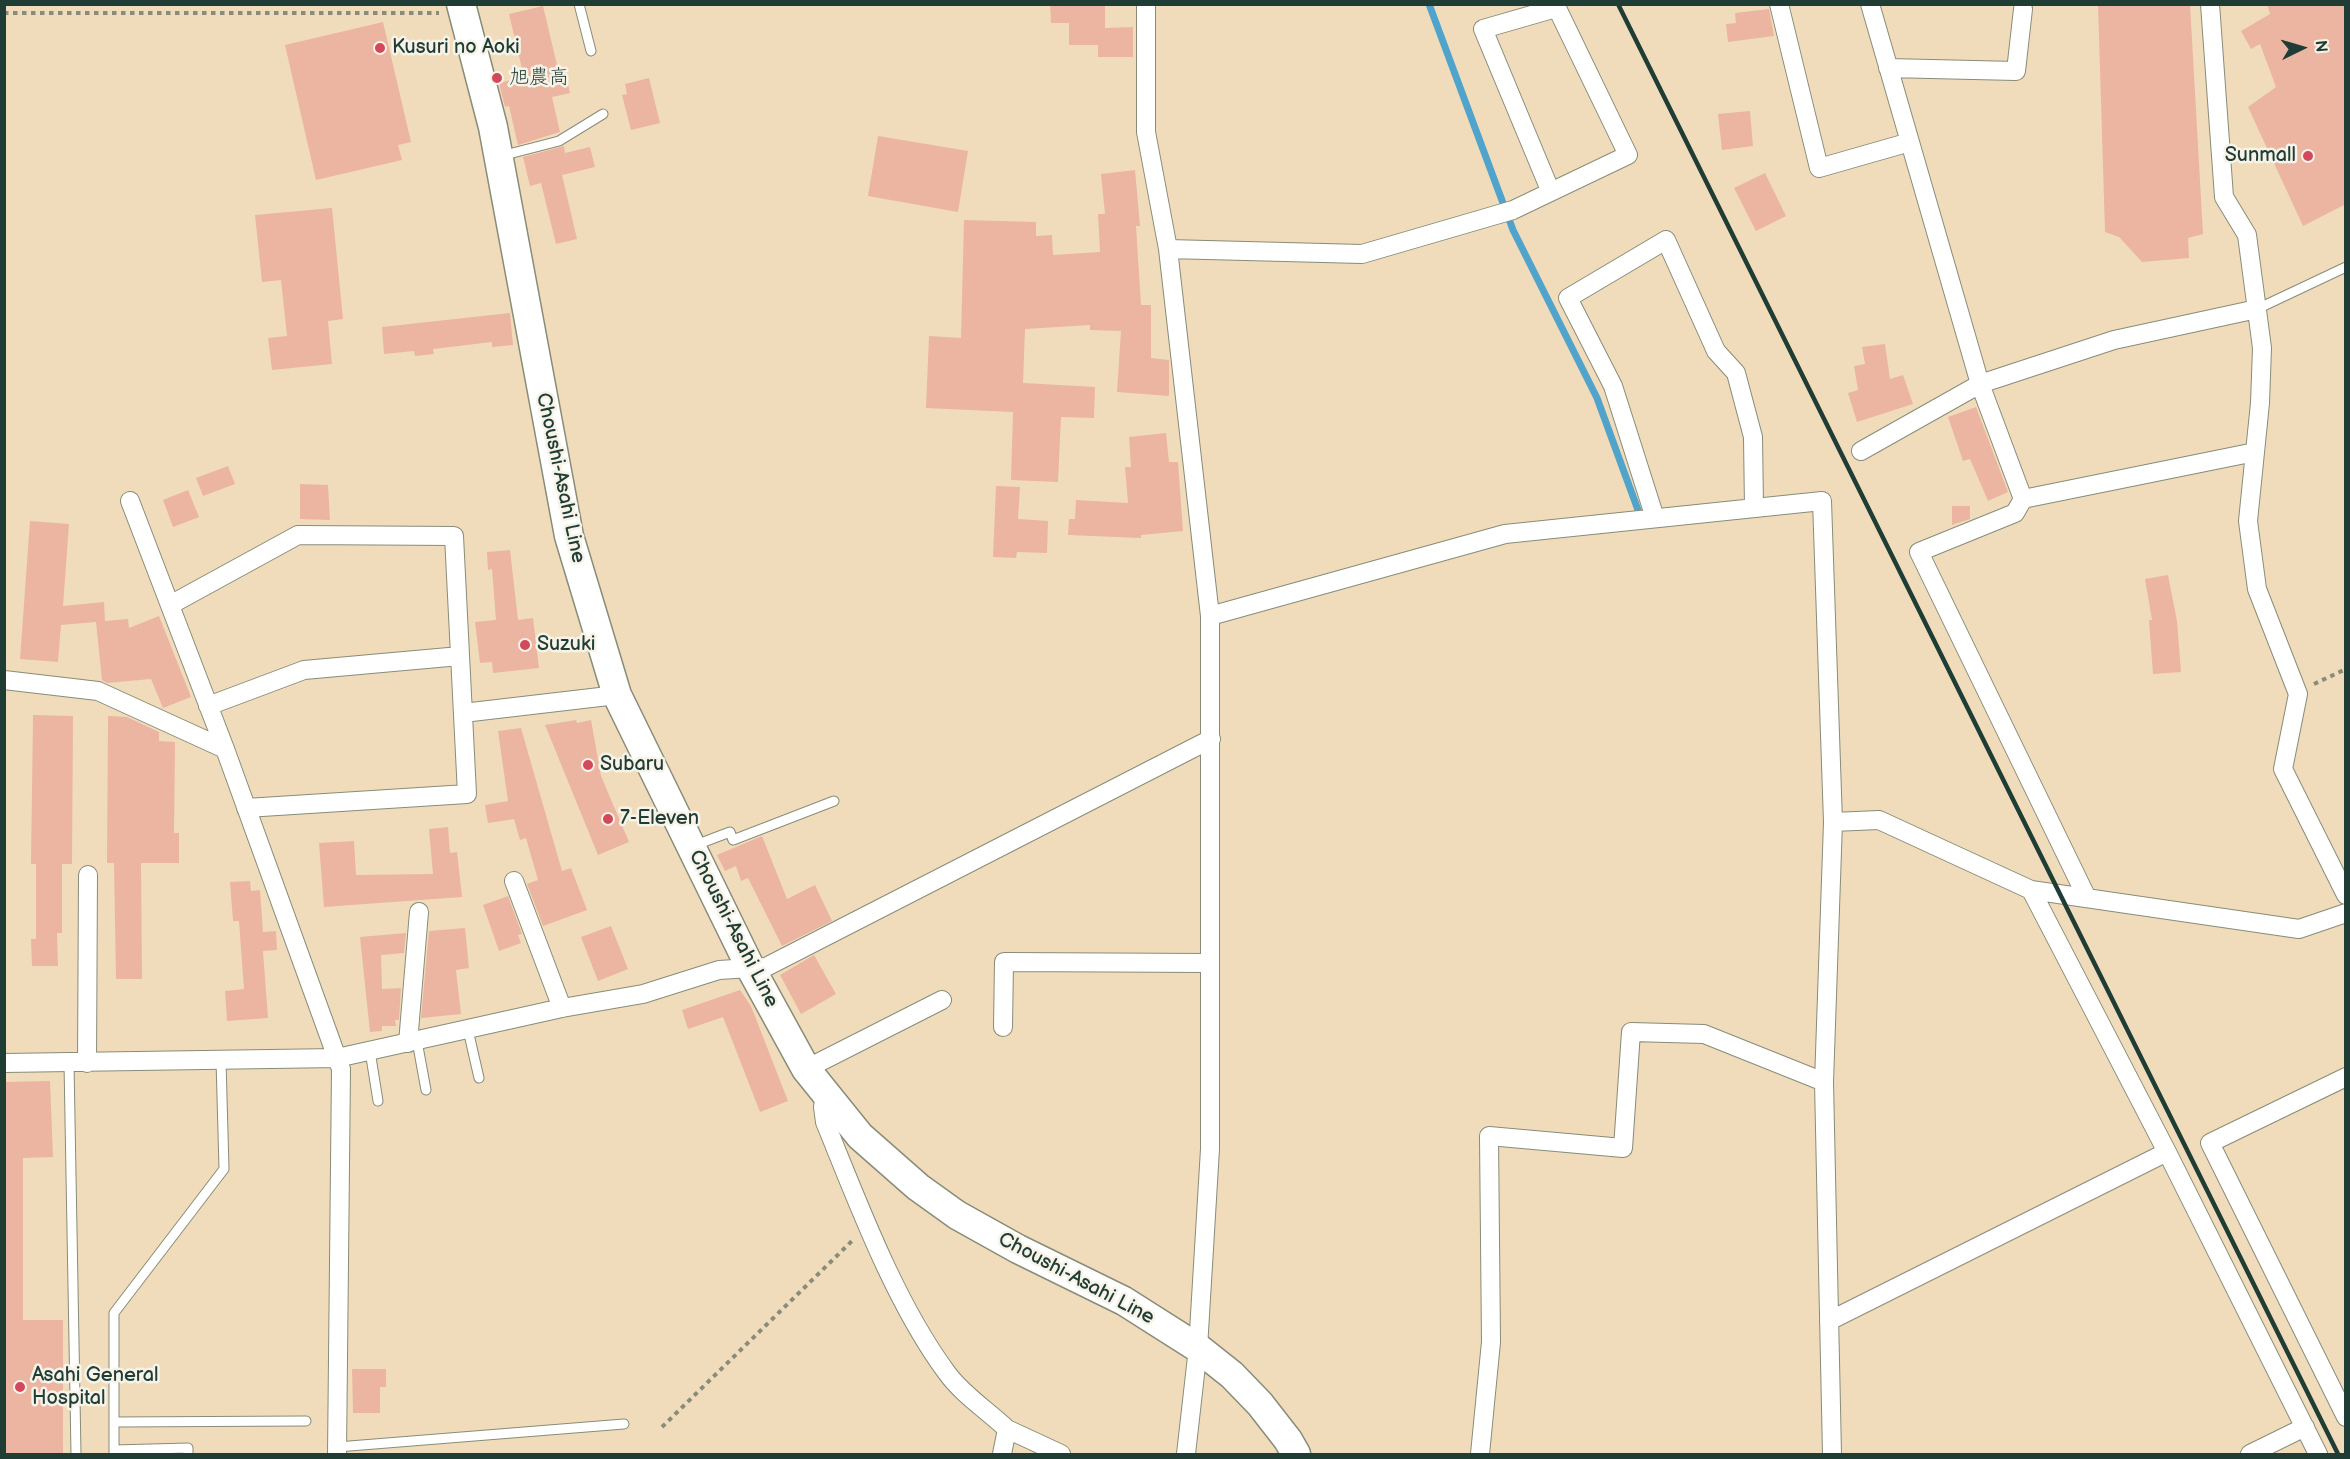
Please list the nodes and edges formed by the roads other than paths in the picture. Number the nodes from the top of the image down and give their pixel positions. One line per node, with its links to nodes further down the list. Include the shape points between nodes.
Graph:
1 (579, 4): 9 (lane)
2 (1146, 4): 15 (street, via 1146,132)
3 (1779, 4): 12 (street, via 1819,168)
4 (1870, 4): 10 (street)
5 (2210, 4): 17 (street, via 2224,197 2247,235)
6 (1555, 6): 14 (street, via 1483,29); 14 (street, via 1628,155)
7 (463, 9): 13 (main road, Choushi-Asahi Line)
8 (2023, 9): 10 (street, via 2016,71)
9 (591, 51)
10 (1888, 68): 12 (street)
11 (603, 114): 13 (lane, via 559,141)
12 (1910, 142): 18 (street)
13 (498, 156): 29 (main road, Choushi-Asahi Line, via 569,536)
14 (1550, 190): 15 (street, via 1513,210 1362,254)
15 (1168, 249): 26 (street)
16 (2346, 267): 17 (lane)
17 (2257, 309): 18 (street, via 2114,340); 20 (street, via 2262,348)
18 (1980, 384): 19 (street); 21 (street)
19 (1861, 451)
20 (2255, 452): 21 (street); 41 (street, via 2248,521 2257,590 2297,692 2283,769)
21 (2023, 499): 42 (street, via 2015,513 1919,552)
22 (130, 501): 25 (street)
23 (1754, 508): 24 (street); 24 (street, via 1753,437 1736,373 1716,351 1666,240 1568,298 1612,386); 36 (street, via 1822,501)
24 (1654, 518): 26 (street, via 1504,534)
25 (170, 605): 27 (street, via 298,535 454,536); 30 (street)
26 (1210, 616): 32 (street)
27 (460, 656): 30 (street, via 304,669); 31 (street)
28 (4, 680): 33 (street, via 98,692)
29 (616, 695): 31 (street); 37 (main road, Choushi-Asahi Line)
30 (208, 706): 33 (street)
31 (463, 713): 35 (street, via 467,794)
32 (1211, 739): 45 (street); 46 (street, via 766,967)
33 (225, 749): 35 (street)
34 (834, 801): 37 (lane, via 733,840 730,832)
35 (246, 808): 53 (street)
36 (1833, 822): 40 (street, via 1879,820); 60 (street)
37 (691, 847): 46 (main road, Choushi-Asahi Line)
38 (88, 875): 56 (street)
39 (514, 881): 48 (street)
40 (2031, 890): 42 (street); 64 (street)
41 (2346, 896)
42 (2087, 898): 44 (street, via 2299,929)
43 (419, 912): 51 (street)
44 (2346, 914)
45 (1209, 963): 49 (street, via 1005,962); 66 (street, via 1210,1149)
46 (750, 967): 48 (street, via 719,970 643,994); 57 (main road, Choushi-Asahi Line)
47 (942, 1000): 57 (street)
48 (562, 1008): 50 (street)
49 (1003, 1027)
50 (468, 1030): 51 (street); 59 (lane)
51 (413, 1042): 52 (street); 61 (lane)
52 (370, 1051): 53 (street); 63 (lane)
53 (337, 1058): 54 (street); 73 (street, via 341,1069)
54 (221, 1060): 56 (street); 69 (lane, via 225,1169 114,1313)
55 (4, 1063): 56 (street)
56 (78, 1063): 75 (lane)
57 (806, 1069): 62 (main road, Choushi-Asahi Line)
58 (2346, 1077): 67 (street, via 2210,1143)
59 (479, 1078)
60 (1824, 1082): 65 (street); 81 (street, via 1704,1034 1631,1032 1623,1148 1489,1136 1491,1342)
61 (426, 1090)
62 (825, 1094): 66 (main road, Choushi-Asahi Line, via 860,1136 957,1215 1018,1250 1124,1301); 72 (street, via 825,1122 867,1226 917,1325 948,1375)
63 (378, 1101)
64 (2167, 1152): 65 (street); 71 (street)
65 (1829, 1321): 82 (street)
66 (1198, 1348): 79 (street); 80 (main road, Choushi-Asahi Line, via 1260,1404)
67 (2346, 1417)
68 (306, 1420): 69 (lane)
69 (114, 1422): 74 (lane)
70 (624, 1424): 73 (lane)
71 (2305, 1427): 83 (street); 84 (street)
72 (1007, 1429): 77 (street); 78 (street)
73 (337, 1450)
74 (114, 1452): 76 (lane, via 188,1448)
75 (75, 1455)
76 (188, 1455)
77 (1002, 1455)
78 (1061, 1455)
79 (1186, 1455)
80 (1296, 1455)
81 (1480, 1455)
82 (1832, 1455)
83 (2250, 1455)
84 (2318, 1455)

